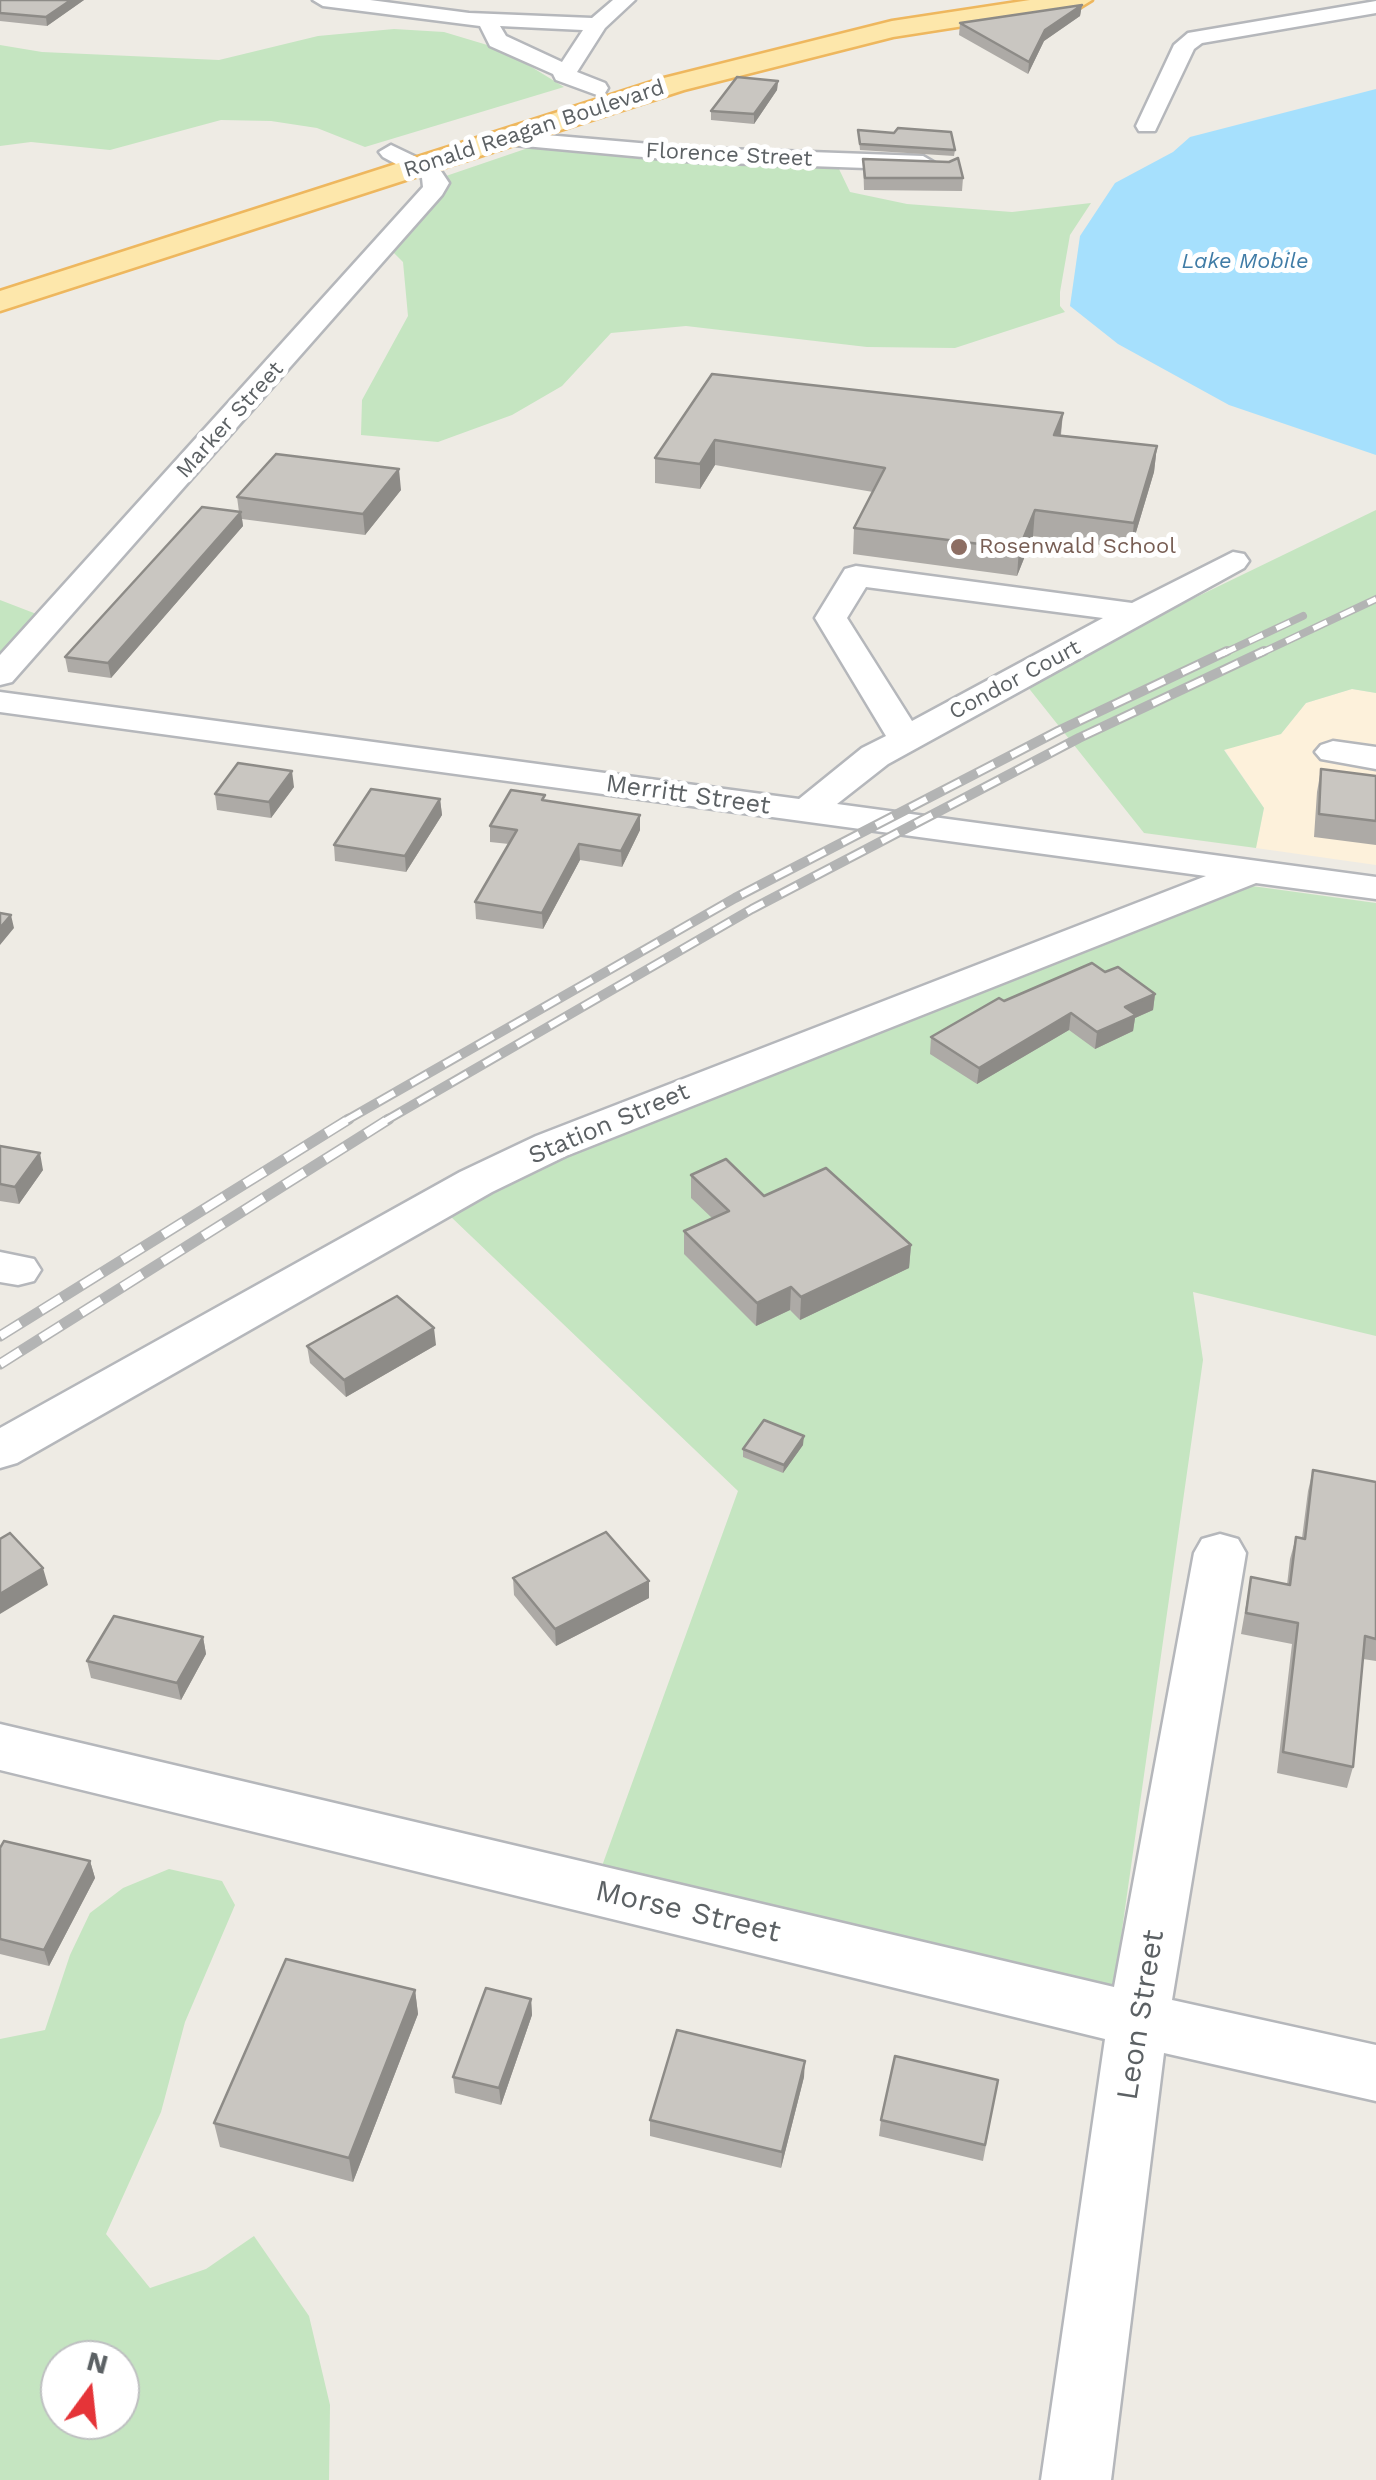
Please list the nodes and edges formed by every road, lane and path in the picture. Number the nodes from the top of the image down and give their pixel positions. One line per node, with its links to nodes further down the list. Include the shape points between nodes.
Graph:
1 (323, 0): 8 (street)
2 (625, 0): 9 (street)
3 (973, 0): 11 (main road, Ronald Reagan Boulevard, via 757,42)
4 (1079, 0): 13 (main road, Ronald Reagan Boulevard, via 918,24 804,50 674,84)
5 (1318, 0): 7 (street)
6 (1376, 8): 7 (street)
7 (1345, 12): 12 (street, via 1185,45)
8 (490, 21): 9 (street); 10 (street, via 498,41)
9 (597, 24): 10 (street)
10 (566, 72): 11 (street)
11 (597, 88): 14 (main road, Ronald Reagan Boulevard)
12 (1147, 126)
13 (511, 139): 14 (main road, Ronald Reagan Boulevard); 15 (street, Florence Street, via 697,155)
14 (404, 159): 16 (main road, Ronald Reagan Boulevard); 17 (main road, Ronald Reagan Boulevard); 20 (street, Marker Street, via 435,178 434,190)
15 (948, 164)
16 (0, 277)
17 (0, 302)
18 (1233, 561): 19 (street, Condor Court)
19 (1137, 613): 22 (street, Condor Court); 22 (street, via 856,576 830,618)
20 (0, 675)
21 (0, 702): 25 (street, Merritt Street)
22 (906, 739): 25 (street, Condor Court)
23 (1333, 752): 24 (street)
24 (1376, 758)
25 (805, 812): 26 (street, Merritt Street)
26 (1252, 872): 27 (street, Merritt Street); 28 (street, Station Street, via 550,1146)
27 (1376, 888)
28 (0, 1450)
29 (1220, 1553): 31 (street, Leon Street)
30 (0, 1747): 31 (street, Morse Street)
31 (1138, 2020): 32 (street, Morse Street); 33 (street, Leon Street)
32 (1376, 2073)
33 (1076, 2480)

